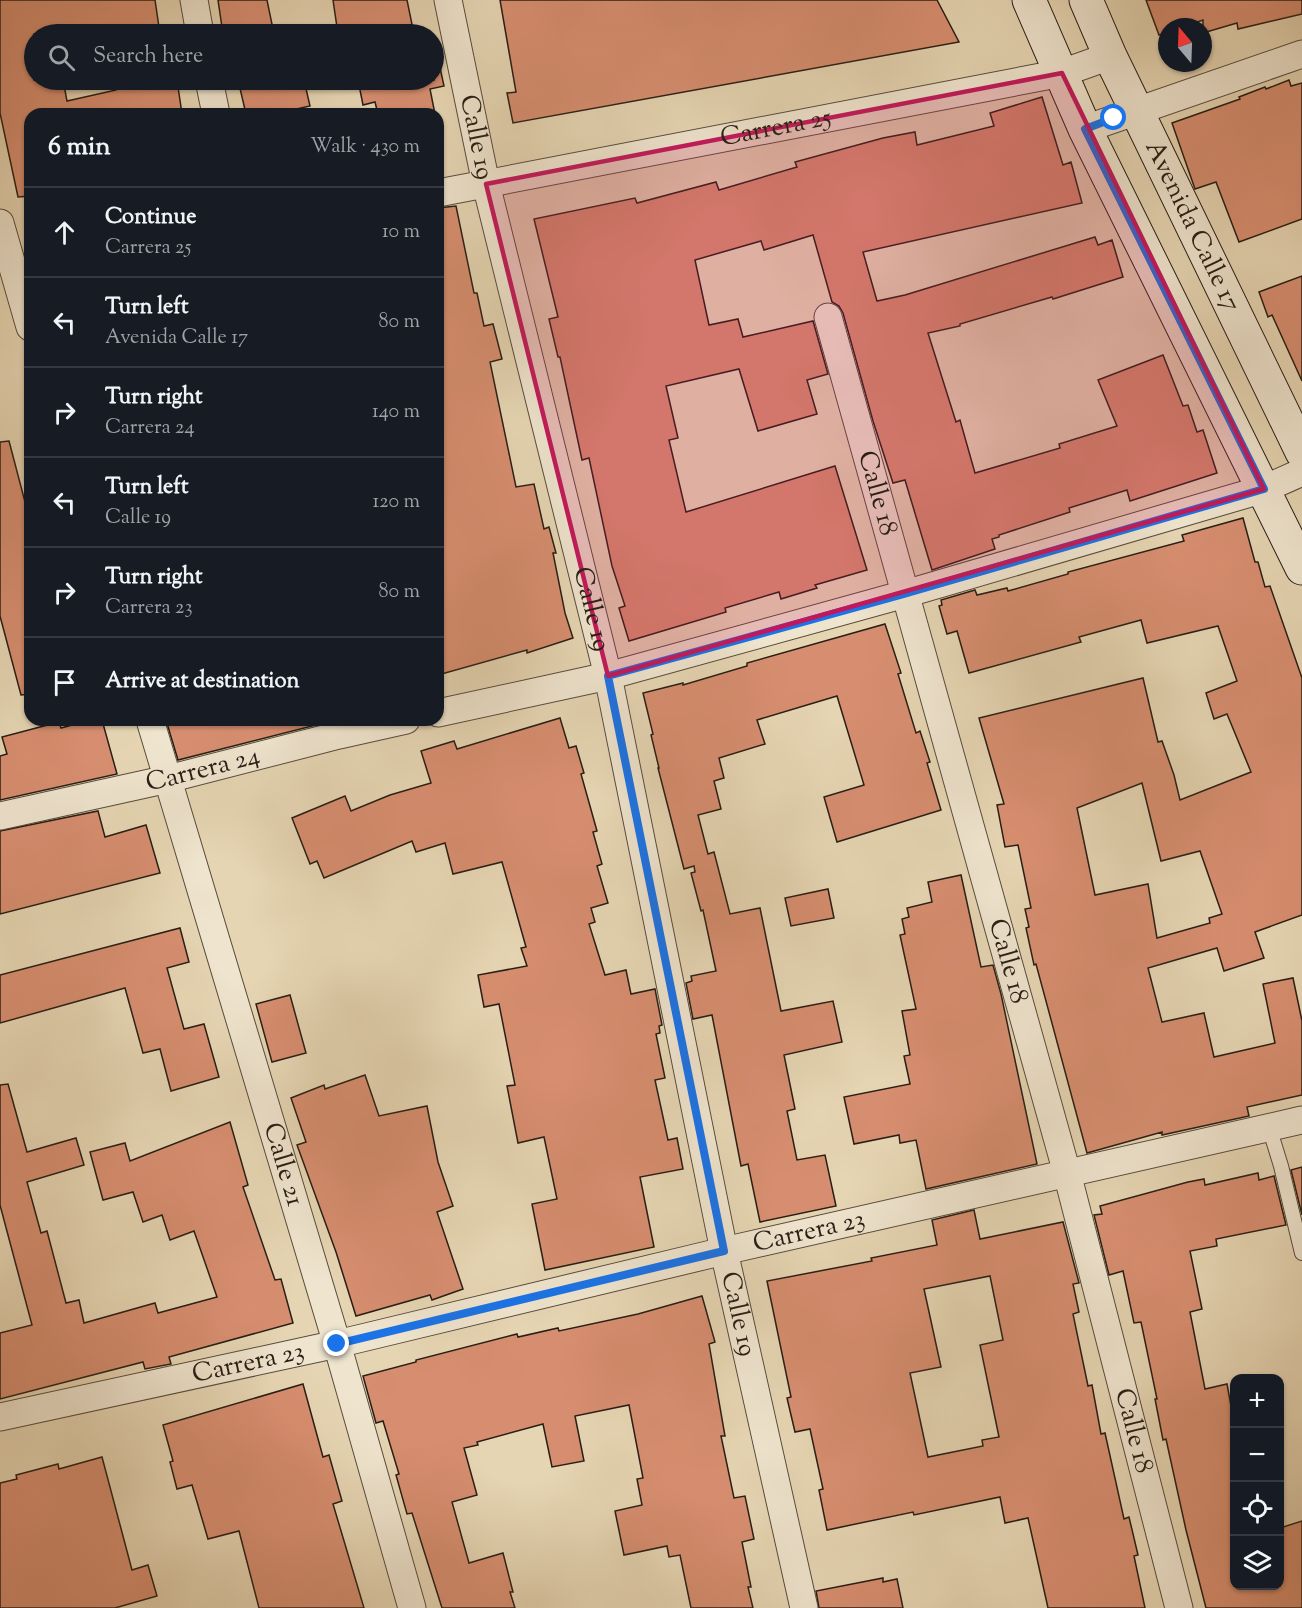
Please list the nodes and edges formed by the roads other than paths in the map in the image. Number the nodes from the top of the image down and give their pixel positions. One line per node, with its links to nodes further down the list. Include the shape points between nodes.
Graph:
1 (194, 0): 5 (street)
2 (448, 0): 13 (street, Calle 19)
3 (1029, 0): 8 (main road, Avenida Calle 17)
4 (1086, 0): 7 (main road, Avenida Calle 17)
5 (198, 24)
6 (1302, 54): 11 (street)
7 (1110, 56): 8 (street, Carrera 25); 11 (main road, Avenida Calle 17)
8 (1062, 73): 12 (main road, Avenida Calle 17); 13 (street, Carrera 25)
9 (211, 90): 10 (street)
10 (215, 108)
11 (1137, 111): 12 (street); 19 (main road, Avenida Calle 17)
12 (1085, 129): 21 (main road, Avenida Calle 17)
13 (486, 184): 14 (street, Carrera 25); 24 (street, Calle 19)
14 (444, 192)
15 (0, 223): 16 (street)
16 (14, 268): 17 (street)
17 (24, 305)
18 (828, 317): 23 (street, Calle 18)
19 (1302, 452)
20 (1302, 472): 21 (street)
21 (1264, 489): 22 (main road, Avenida Calle 17); 23 (street)
22 (1302, 568)
23 (904, 594): 24 (street); 32 (street, Calle 18)
24 (608, 676): 25 (street); 33 (street, Calle 19)
25 (444, 712)
26 (152, 726): 28 (street, Calle 21)
27 (337, 727): 28 (street, Carrera 24)
28 (168, 779): 29 (street, Carrera 24); 35 (street, Calle 21)
29 (0, 816)
30 (1302, 1120): 31 (street, Carrera 23)
31 (1269, 1127): 32 (street, Carrera 23); 34 (lane)
32 (1067, 1173): 33 (street, Carrera 23); 39 (street, Calle 18)
33 (724, 1251): 35 (street, Carrera 23); 38 (street, Calle 19)
34 (1302, 1253)
35 (337, 1344): 36 (street, Carrera 23); 37 (street, Calle 21)
36 (0, 1417)
37 (412, 1608)
38 (804, 1608)
39 (1179, 1608)

